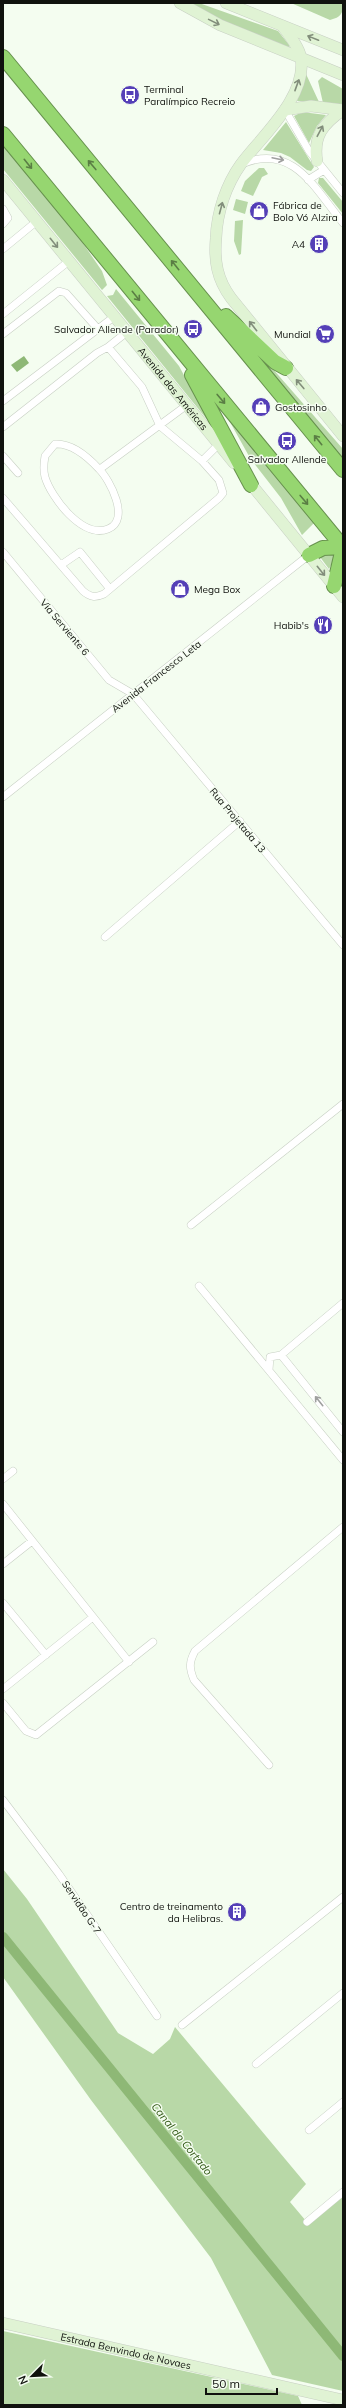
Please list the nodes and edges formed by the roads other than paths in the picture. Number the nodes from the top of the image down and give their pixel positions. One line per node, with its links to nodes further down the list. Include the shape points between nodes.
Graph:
1 (180, 3): 6 (main road, one-way to 6, via 220,25)
2 (226, 3): 3 (main road)
3 (283, 27): 4 (main road, one-way to 3); 6 (main road, via 296,45)
4 (343, 50)
5 (3, 58): 22 (highway, one-way to 5)
6 (301, 58): 7 (main road); 8 (main road, one-way to 6, via 300,77)
7 (343, 75)
8 (285, 110): 9 (main road, via 311,106); 11 (main road); 12 (street)
9 (343, 110): 12 (main road, one-way to 9, via 315,150 320,130 325,123)
10 (3, 134): 29 (highway, one-way to 29)
11 (240, 165): 14 (street, one-way to 14, via 266,157 278,159 297,168); 30 (main road, one-way to 11, via 231,298 218,273 215,244 221,206)
12 (320, 165): 14 (street); 15 (street)
13 (3, 180): 17 (main road, Avenida das Américas)
14 (308, 180): 18 (street)
15 (343, 193)
16 (3, 209): 19 (street, via 8,218)
17 (37, 221): 20 (street); 21 (main road, Avenida das Américas, one-way to 21)
18 (343, 222)
19 (3, 224)
20 (3, 249)
21 (69, 260): 23 (street); 24 (main road, Avenida das Américas)
22 (200, 295): 30 (highway, via 210,301 275,362); 40 (highway, one-way to 22)
23 (3, 314)
24 (115, 316): 25 (street); 26 (main road, Avenida das Américas)
25 (98, 329): 27 (street, via 66,293 59,291); 31 (street)
26 (127, 332): 28 (street); 32 (main road, Avenida das Américas)
27 (3, 334)
28 (108, 348): 33 (street, via 142,387); 34 (street, via 96,353)
29 (178, 348): 42 (highway); 44 (highway, one-way to 44)
30 (286, 368): 35 (main road, one-way to 30)
31 (3, 401)
32 (187, 405): 33 (street); 36 (main road, Avenida das Américas)
33 (160, 426): 38 (street); 39 (street)
34 (3, 427)
35 (343, 436)
36 (219, 444): 38 (street); 42 (main road, Avenida das Américas)
37 (3, 456): 41 (street)
38 (202, 461): 48 (street, via 222,486 223,493)
39 (100, 469): 39 (street, via 86,456 62,444 50,448 45,456 44,476 61,507 86,526 98,530 115,525 119,517 118,506 109,483)
40 (343, 470)
41 (18, 473)
42 (251, 485): 46 (main road, Avenida das Américas)
43 (3, 498): 47 (street)
44 (343, 547): 46 (highway, via 323,548); 49 (highway)
45 (3, 552): 50 (street, Via Serviente 6, via 110,680)
46 (309, 555): 49 (main road, Avenida das Américas, one-way to 49); 50 (street, Avenida Francesco Leta)
47 (61, 565): 48 (street, via 89,596 96,597); 48 (street, via 80,552)
48 (110, 589)
49 (339, 592)
50 (133, 694): 51 (street, Avenida Francesco Leta); 52 (street, Rua Projetada 13)
51 (3, 797)
52 (240, 821): 53 (street); 54 (street, Rua Projetada 13)
53 (105, 937)
54 (343, 946)
55 (343, 1104): 56 (street)
56 (191, 1225)
57 (199, 1286): 60 (street)
58 (343, 1303): 59 (street)
59 (281, 1355): 60 (street, via 270,1357); 61 (street, one-way to 59)
60 (269, 1370): 62 (street)
61 (343, 1432)
62 (343, 1460)
63 (13, 1471): 64 (street)
64 (3, 1479)
65 (3, 1504): 67 (street)
66 (343, 1527): 76 (street, via 195,1651 190,1660 194,1680)
67 (32, 1541): 68 (street); 70 (street)
68 (3, 1564)
69 (3, 1603): 72 (street)
70 (93, 1617): 72 (street); 73 (street)
71 (153, 1642): 73 (street)
72 (46, 1655): 74 (street)
73 (129, 1662): 75 (street, via 36,1735 26,1731)
74 (3, 1689)
75 (3, 1702)
76 (269, 1765)
77 (3, 1800): 80 (street, Servidão G-7, via 59,1874)
78 (343, 1897): 81 (street)
79 (343, 1994): 82 (street)
80 (157, 2016)
81 (182, 2025)
82 (256, 2064)
83 (343, 2102): 84 (street)
84 (309, 2130)
85 (343, 2192): 86 (street)
86 (307, 2222)
87 (3, 2323): 88 (main road, Estrada Benvindo de Novaes)
88 (343, 2400)

